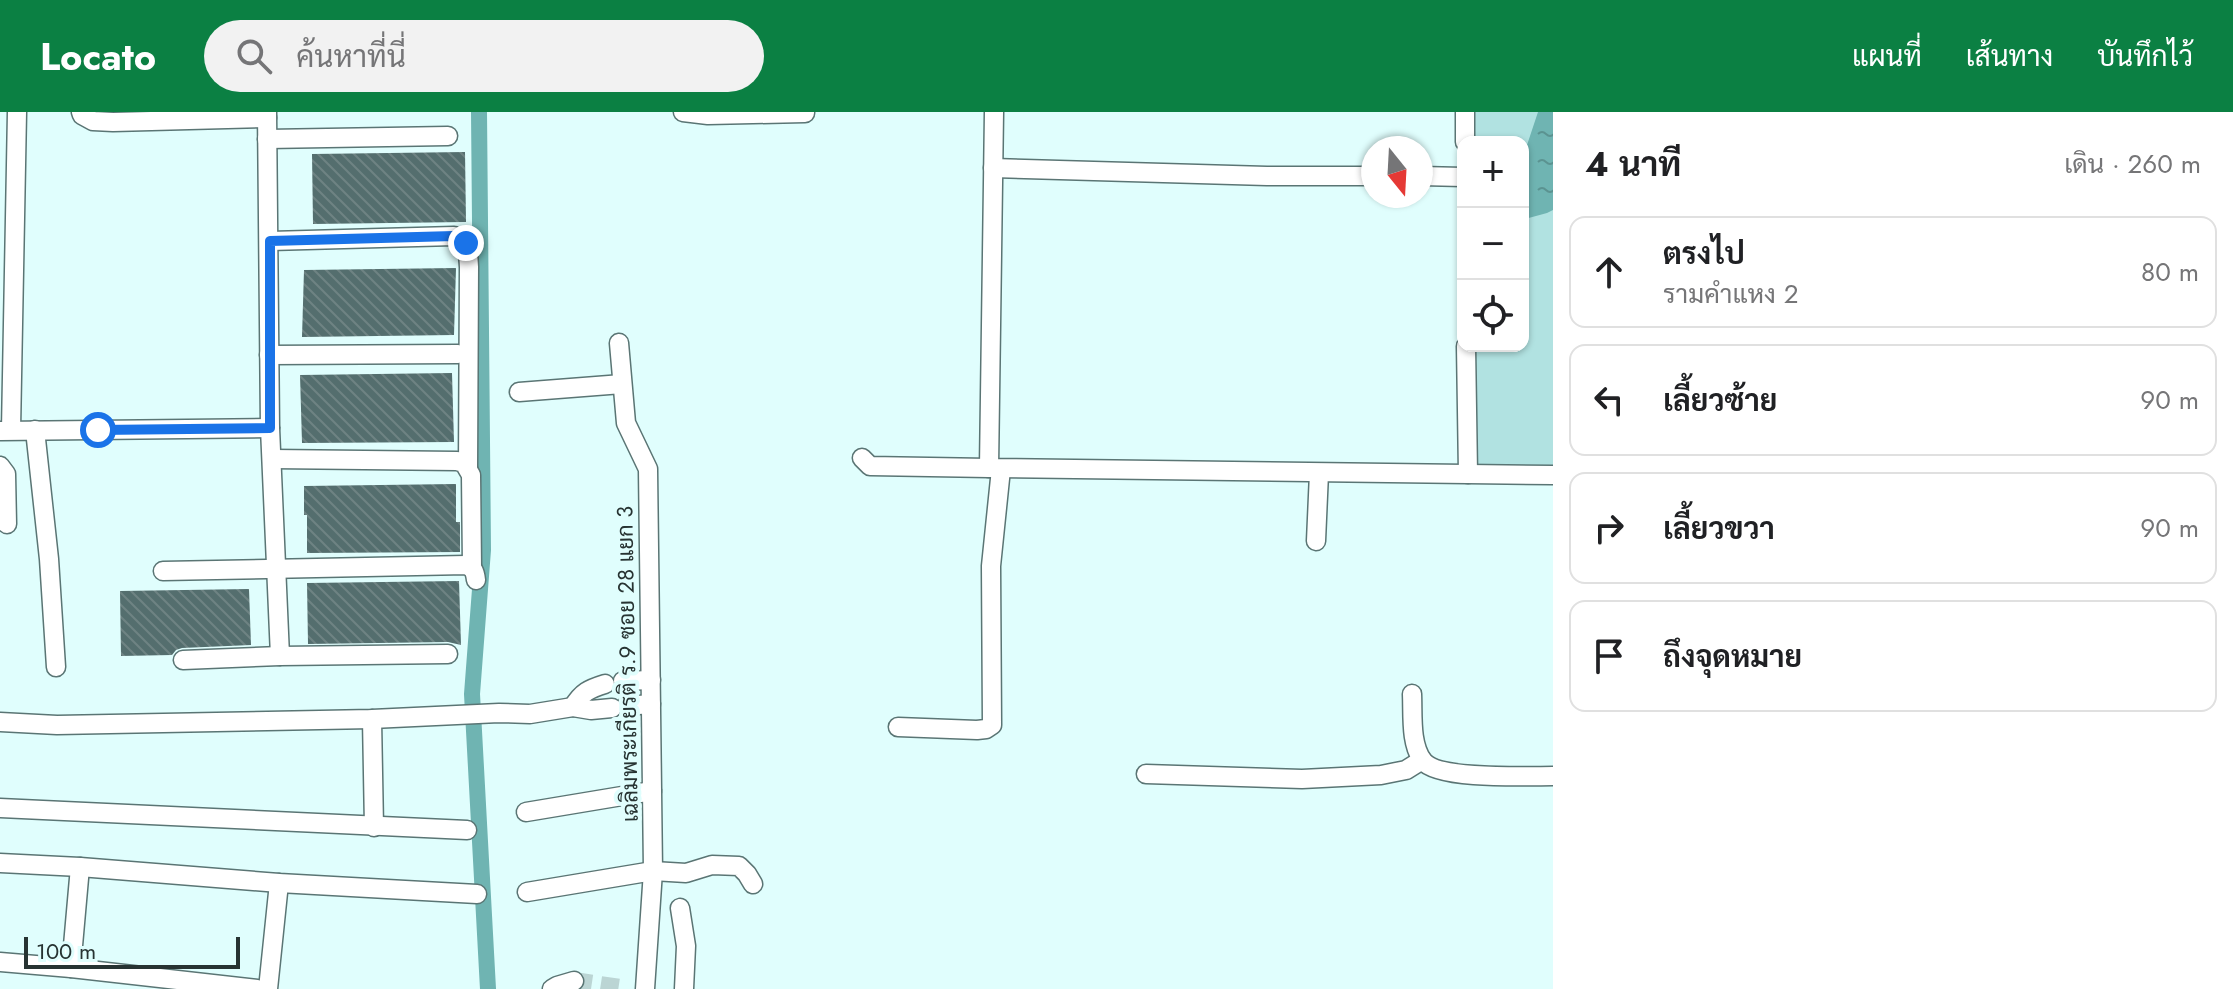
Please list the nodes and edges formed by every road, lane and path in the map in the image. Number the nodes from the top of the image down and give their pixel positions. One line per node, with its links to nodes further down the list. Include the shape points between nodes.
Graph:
1 (17, 112): 15 (street)
2 (81, 112): 7 (street, via 93,121 113,122)
3 (683, 112): 6 (street)
4 (994, 112): 11 (street)
5 (1465, 112): 9 (street)
6 (805, 113)
7 (267, 115): 10 (street)
8 (448, 136): 10 (street)
9 (1465, 136)
10 (267, 139): 16 (street)
11 (993, 168): 12 (street); 32 (street)
12 (1361, 176)
13 (1433, 176): 14 (street)
14 (1457, 177)
15 (8, 228): 17 (street)
16 (270, 241): 21 (street); 31 (street, via 454,236 466,243)
17 (7, 319): 24 (street)
18 (619, 343): 22 (street, เฉลิมพระเกียรติ ร.9 ซอย 28 แยก 3)
19 (1466, 352): 34 (street)
20 (458, 354): 21 (street)
21 (269, 355): 25 (street)
22 (622, 384): 23 (street); 44 (street, เฉลิมพระเกียรติ ร.9 ซอย 28 แยก 3, via 626,423 648,469)
23 (519, 392)
24 (6, 407): 27 (street)
25 (270, 428): 26 (street); 29 (street)
26 (35, 430): 27 (street); 43 (street)
27 (6, 431)
28 (862, 458): 32 (street, via 870,466)
29 (272, 459): 31 (street, via 457,461); 38 (street)
30 (0, 466): 36 (street, via 6,474)
31 (468, 468): 38 (street, via 474,574 466,565)
32 (995, 468): 33 (street); 50 (street, via 992,725 977,730)
33 (1319, 473): 34 (street); 37 (street)
34 (1468, 474): 35 (street)
35 (1553, 475)
36 (7, 524)
37 (1316, 541)
38 (275, 567): 39 (street); 41 (street)
39 (163, 571)
40 (448, 654): 41 (street)
41 (280, 656): 42 (street)
42 (183, 660)
43 (56, 667)
44 (651, 680): 46 (street, เฉลิมพระเกียรติ ร.9 ซอย 28 แยก 3); 47 (street, via 587,689)
45 (1412, 694): 51 (street, via 1414,737)
46 (651, 704): 47 (street); 54 (street, เฉลิมพระเกียรติ ร.9 ซอย 28 แยก 3)
47 (573, 707): 48 (street, via 530,714)
48 (372, 719): 49 (street); 57 (street)
49 (0, 722)
50 (898, 727)
51 (1422, 760): 52 (street, via 1381,775 1302,779); 53 (street, via 1443,772)
52 (1146, 774)
53 (1553, 776)
54 (652, 791): 56 (street); 61 (street, เฉลิมพระเกียรติ ร.9 ซอย 28 แยก 3)
55 (0, 808): 57 (street)
56 (526, 812)
57 (374, 827): 58 (street)
58 (467, 830)
59 (0, 863): 60 (street)
60 (80, 867): 62 (street); 68 (street)
61 (653, 871): 63 (street, via 739,866); 64 (street); 73 (street, เฉลิมพระเกียรติ ร.9 ซอย 28 แยก 3)
62 (279, 883): 65 (street); 71 (street)
63 (753, 884)
64 (527, 892)
65 (477, 894)
66 (680, 908): 74 (street, via 686,946)
67 (0, 962): 68 (street)
68 (71, 968): 70 (street)
69 (574, 981): 72 (street)
70 (257, 989)
71 (268, 989)
72 (552, 989)
73 (645, 989)
74 (684, 989)

